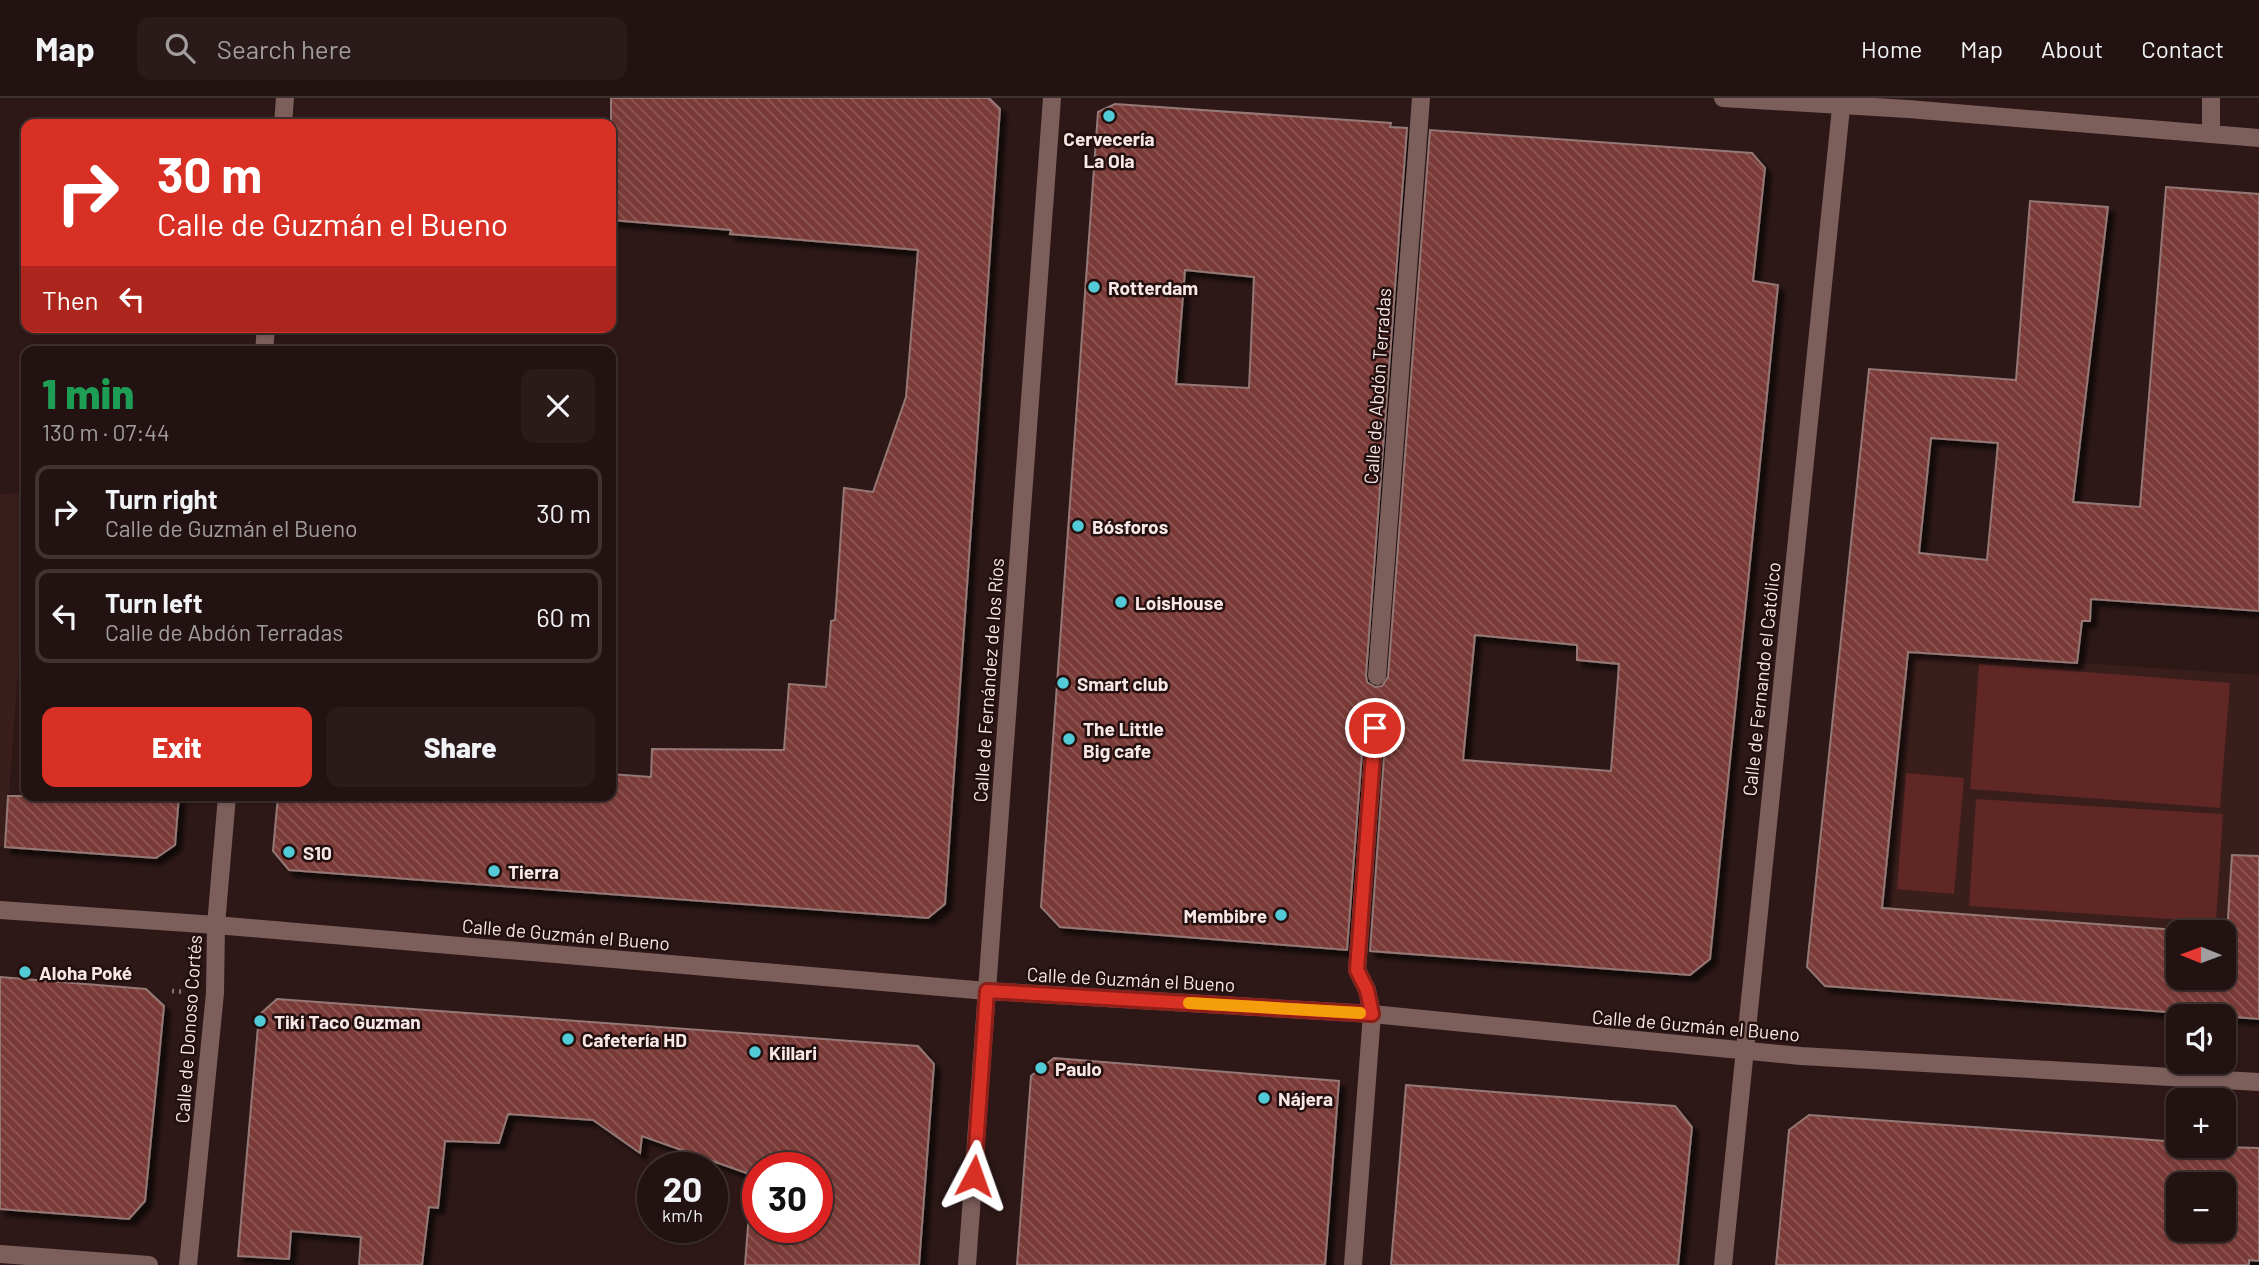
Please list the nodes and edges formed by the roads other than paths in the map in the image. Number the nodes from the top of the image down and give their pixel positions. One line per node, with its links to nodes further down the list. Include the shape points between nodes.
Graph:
1 (285, 98): 7 (street)
2 (1052, 98): 15 (street, Calle de Fernández de los Ríos)
3 (1421, 98): 10 (street, Calle de Abdón Terradas)
4 (1723, 98): 6 (street)
5 (2211, 98): 8 (street)
6 (1842, 102): 8 (street); 17 (street, Calle de Fernando el Católico)
7 (283, 119)
8 (2211, 134): 9 (street)
9 (2259, 138)
10 (1377, 676)
11 (1375, 728): 16 (street, via 1357,970)
12 (227, 801): 14 (street, Calle de Donoso Cortés)
13 (0, 910): 14 (street, Calle de Guzmán el Bueno)
14 (216, 925): 15 (street, Calle de Guzmán el Bueno); 21 (street, Calle de Donoso Cortés, via 215,993)
15 (987, 991): 16 (street, Calle de Guzmán el Bueno); 22 (street, Calle de Fernández de los Ríos)
16 (1372, 1014): 17 (street, Calle de Guzmán el Bueno); 23 (street)
17 (1745, 1051): 18 (street, Calle de Guzmán el Bueno); 24 (street, Calle de Fernando el Católico)
18 (2259, 1082)
19 (0, 1254): 20 (street)
20 (149, 1265)
21 (188, 1265)
22 (967, 1265)
23 (1353, 1265)
24 (1723, 1265)

